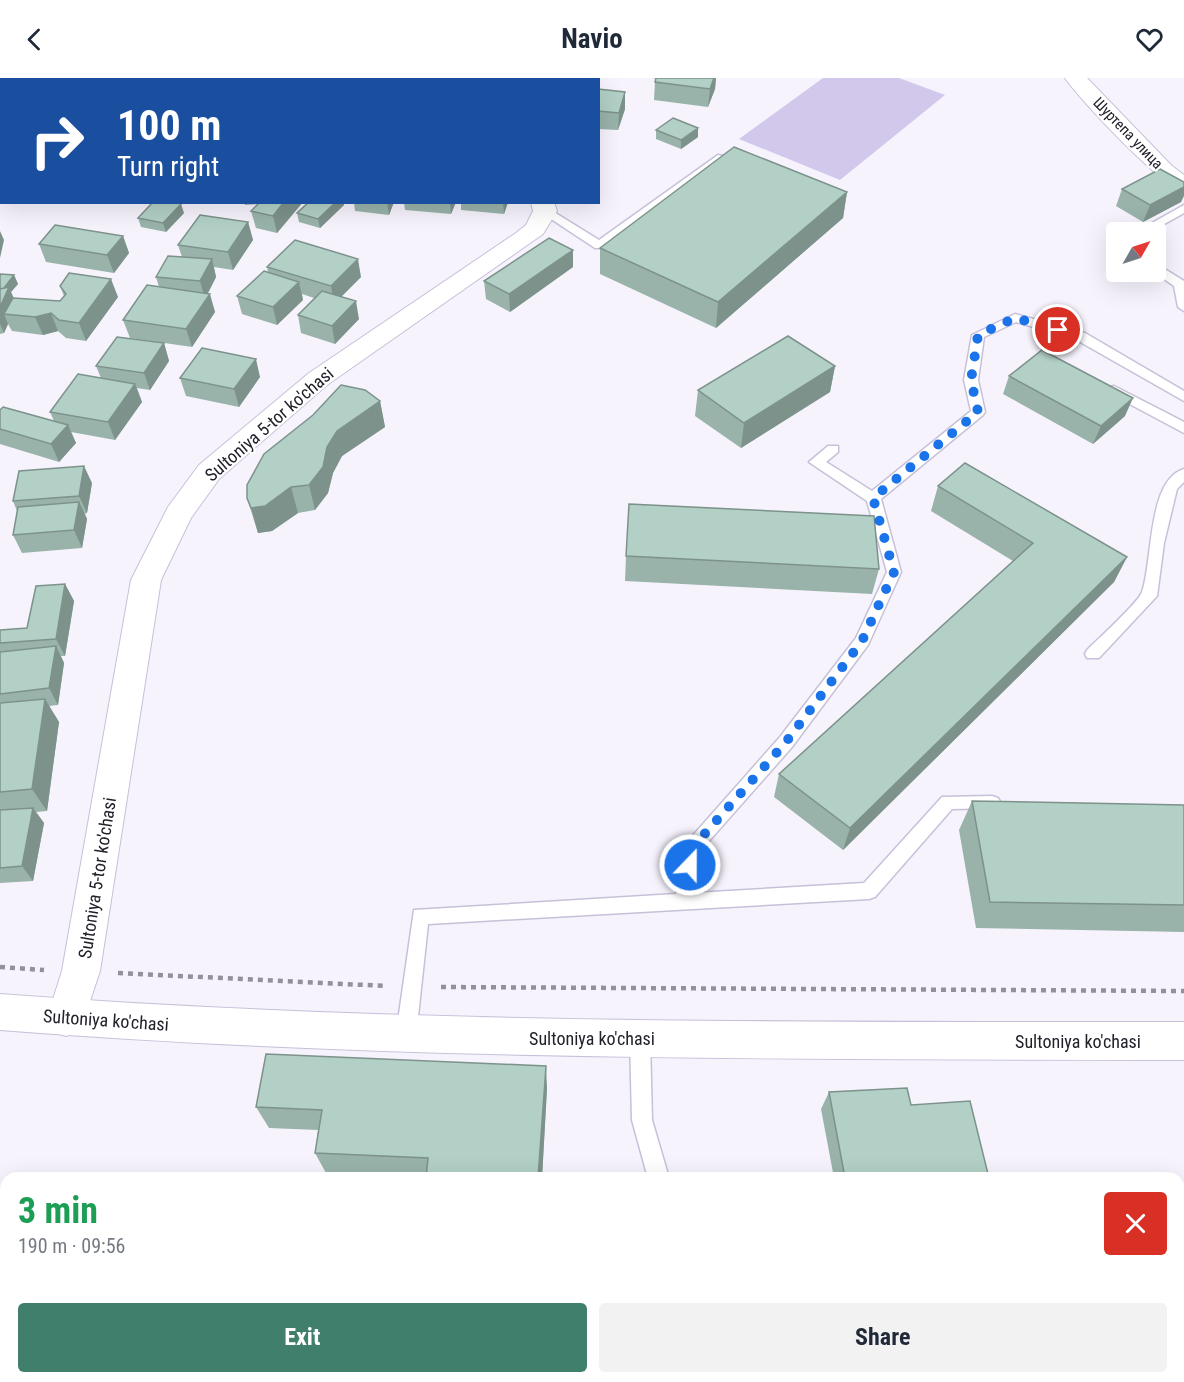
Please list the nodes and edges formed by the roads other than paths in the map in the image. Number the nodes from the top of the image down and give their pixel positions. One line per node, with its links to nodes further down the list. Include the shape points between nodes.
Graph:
1 (1075, 78): 3 (street, Шуртепа улица, via 1164,171)
2 (723, 156): 4 (lane, via 599,245)
3 (1184, 185)
4 (544, 207): 19 (street, Sultoniya 5-tor ko'chasi, via 535,229 511,248 318,379 209,471 178,514 146,580 81,971)
5 (1184, 207): 6 (lane)
6 (1159, 222)
7 (1166, 274): 8 (lane, via 1180,284)
8 (1184, 307)
9 (1105, 386): 11 (lane)
10 (1184, 397): 14 (lane, via 1080,336 1015,318 978,335 971,380 978,412)
11 (1184, 428)
12 (832, 449): 14 (lane, via 816,462)
13 (1184, 474): 15 (lane, via 1170,487 1149,596)
14 (873, 498): 17 (lane, via 894,572 890,582 862,641 786,742 694,846)
15 (1093, 654)
16 (1005, 803): 17 (lane, via 948,802 869,891)
17 (683, 902): 20 (lane, via 420,916)
18 (0, 1012): 19 (street, Sultoniya ko'chasi)
19 (66, 1018): 20 (street, Sultoniya ko'chasi)
20 (406, 1036): 21 (street, Sultoniya ko'chasi)
21 (640, 1038): 22 (street, Sultoniya ko'chasi); 23 (lane, via 642,1120)
22 (1184, 1041)
23 (657, 1172)

